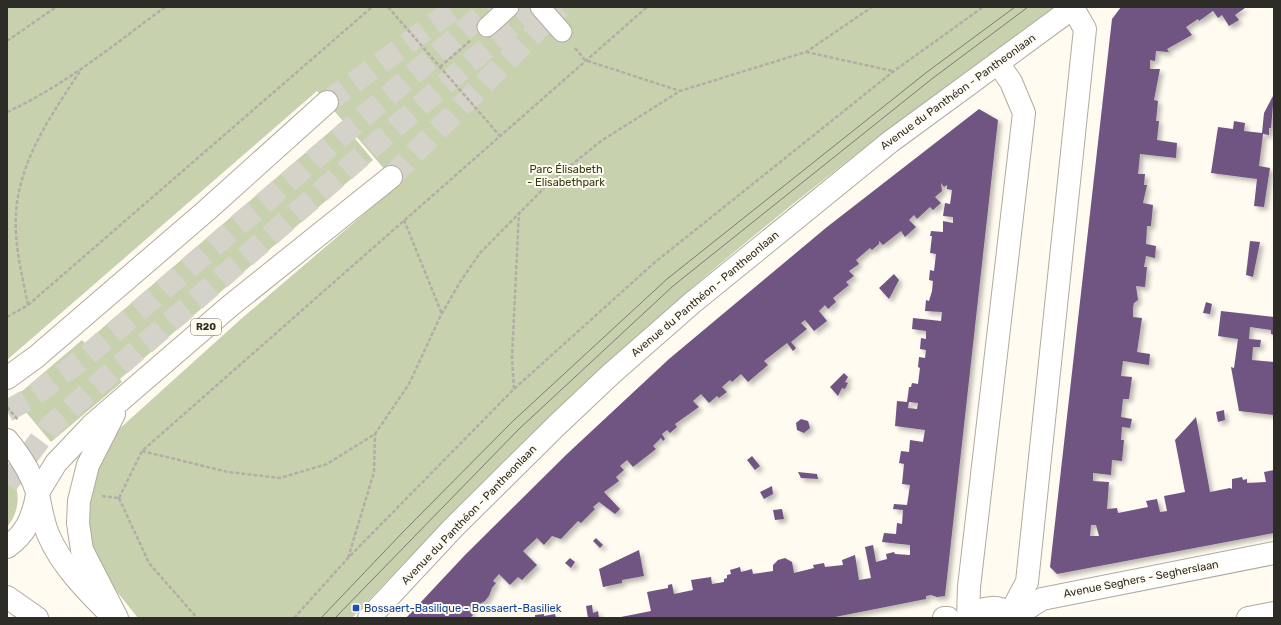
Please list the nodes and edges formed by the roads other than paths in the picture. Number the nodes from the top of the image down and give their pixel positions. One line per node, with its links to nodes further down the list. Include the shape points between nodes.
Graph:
1 (510, 7): 4 (street)
2 (540, 7): 5 (street)
3 (1073, 7): 6 (main road, Avenue du Panthéon - Pantheonlaan); 17 (main road, via 1085,29 1027,582)
4 (487, 27)
5 (562, 32)
6 (998, 63): 21 (main road, Avenue du Panthéon - Pantheonlaan, via 890,142 692,303 611,374 453,528); 24 (main road, via 1011,82 1024,113 969,587)
7 (327, 102): 9 (main road, via 207,210 36,357)
8 (391, 177): 10 (main road, R20, via 230,306)
9 (7, 378)
10 (132, 390): 12 (main road, R20, via 93,424 56,463); 20 (main road, via 112,416 99,440 88,465 78,510 82,550)
11 (7, 440): 12 (main road, via 26,464)
12 (37, 494): 13 (main road, via 25,530); 19 (main road, via 47,533 54,547 75,576)
13 (7, 547)
14 (1274, 553): 17 (main road, Avenue Seghers - Segherslaan, via 1042,599)
15 (7, 597): 18 (main road)
16 (1274, 613): 25 (main road)
17 (1013, 616): 24 (main road, via 1000,609 988,608 977,611)
18 (37, 618)
19 (114, 618)
20 (117, 618)
21 (369, 618)
22 (944, 618): 23 (main road)
23 (948, 618)
24 (968, 618)
25 (1248, 618)

